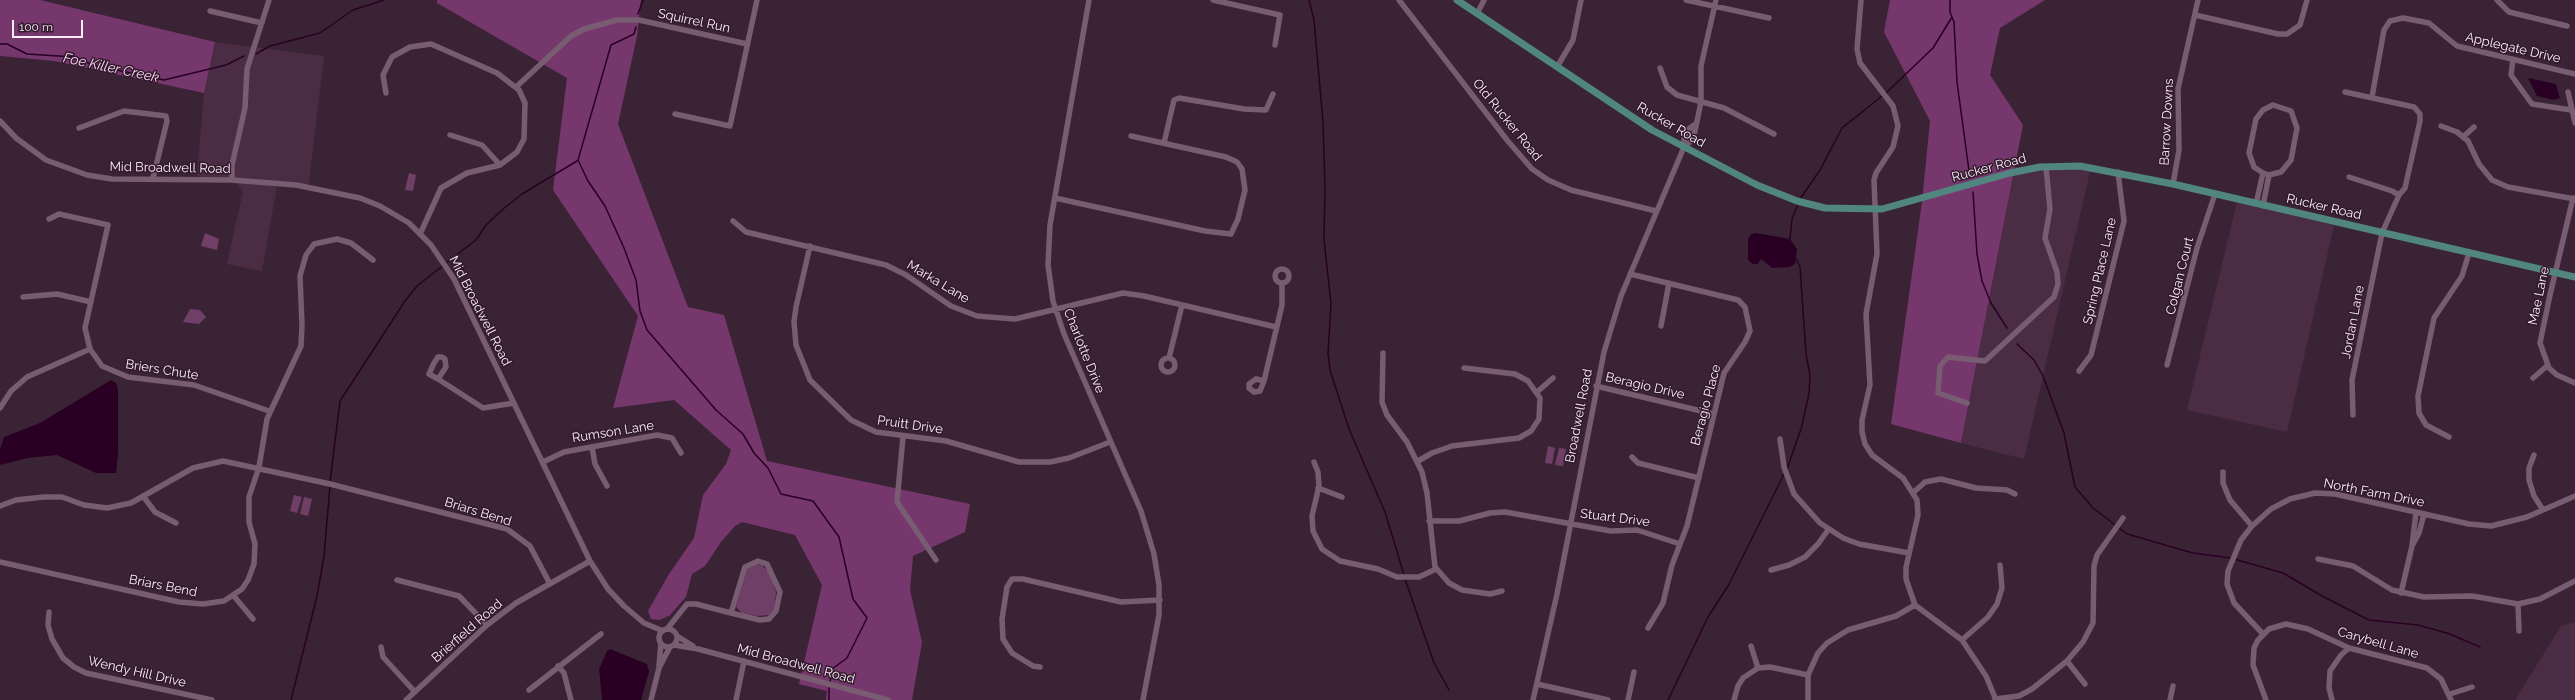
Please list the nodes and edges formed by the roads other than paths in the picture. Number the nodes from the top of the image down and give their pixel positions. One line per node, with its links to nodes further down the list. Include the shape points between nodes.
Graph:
1 (269, 0): 19 (street)
2 (757, 0): 21 (street)
3 (1089, 0): 57 (street, Charlotte Drive)
4 (1213, 0): 22 (street, via 1280,15)
5 (1399, 0): 61 (street, Old Rucker Road, via 1506,140 1532,169 1570,190)
6 (1457, 0): 16 (main road, Rucker Road)
7 (1484, 0): 16 (street)
8 (1581, 0): 24 (street, via 1572,40)
9 (1686, 0): 14 (street)
10 (1861, 0): 60 (street, via 1857,49 1860,63 1893,106 1898,126 1894,147 1876,173 1873,187)
11 (2198, 0): 17 (street, Barrow Downs)
12 (2307, 0): 17 (street, via 2300,25 2287,34)
13 (2497, 0): 20 (street, via 2509,12)
14 (1715, 3): 18 (street); 33 (street, Broadwell Road, via 1701,66)
15 (210, 11): 19 (street)
16 (1477, 14): 24 (main road, Rucker Road)
17 (2195, 15): 54 (street, Barrow Downs, via 2178,89 2179,150)
18 (1769, 18)
19 (262, 23): 53 (street, via 247,69 244,108 232,165)
20 (2567, 26)
21 (747, 44): 27 (street, Squirrel Run, via 639,20 617,20 590,27 571,36); 35 (street, via 730,126)
22 (1274, 45)
23 (2513, 59): 26 (street, Applegate Drive); 32 (street, Applegate Drive, via 2457,46 2430,23 2403,18 2390,21 2384,30); 34 (street, via 2511,75 2532,104)
24 (1557, 67): 46 (main road, Rucker Road, via 1652,130)
25 (1660, 68): 33 (street, via 1664,81 1672,92 1683,98)
26 (2575, 74)
27 (516, 87): 30 (street, via 497,73 451,51 424,44 403,49 388,62 383,75); 47 (street, via 525,103 524,139 517,152)
28 (2345, 92): 32 (street)
29 (2568, 92): 34 (street)
30 (386, 93)
31 (1273, 94): 45 (street, via 1266,110 1244,109 1179,98 1174,100)
32 (2372, 96): 56 (street, Jordan Lane, via 2414,107 2420,114 2405,188)
33 (1701, 102): 41 (street, via 1724,108); 46 (street, Broadwell Road, via 1694,125 1684,139)
34 (2571, 110): 37 (street)
35 (675, 114)
36 (0, 122): 52 (street, Mid Broadwell Road, via 32,151 71,171 112,179)
37 (2575, 123)
38 (2441, 126): 44 (street)
39 (2474, 127): 44 (street)
40 (79, 128): 52 (street, via 124,111 166,116 167,121)
41 (1774, 134)
42 (450, 135): 47 (street, via 482,146)
43 (1131, 136): 45 (street)
44 (2463, 137): 58 (street, via 2468,140 2485,174 2492,180 2508,187)
45 (1164, 143): 57 (street, via 1226,157 1237,162 1242,169 1245,190 1238,219 1231,234 1205,231)
46 (1684, 147): 60 (main road, Rucker Road, via 1786,197 1825,208); 61 (street, Broadwell Road)
47 (500, 165): 64 (street, via 467,173 441,188)
48 (2046, 167): 49 (main road, Rucker Road, via 2080,166); 60 (main road, Rucker Road, via 2010,173 1906,204); 94 (street, via 2050,209 2045,238 2058,284 2054,297 1985,361 1948,357 1940,366 1938,393)
49 (2118, 172): 54 (main road, Rucker Road); 86 (street, Spring Place Lane, via 2124,221 2091,355)
50 (2266, 174): 50 (street, via 2281,172 2291,160 2297,128 2291,112 2280,106 2268,107 2256,119 2250,158 2254,167); 59 (street)
51 (2349, 177): 56 (street)
52 (153, 178): 53 (street, Mid Broadwell Road)
53 (232, 180): 64 (street, Mid Broadwell Road, via 296,185 360,198 395,213)
54 (2173, 184): 55 (main road, Rucker Road)
55 (2215, 194): 59 (main road, Rucker Road); 83 (street, Colgan Court, via 2197,248)
56 (2399, 195): 65 (street, Jordan Lane)
57 (1055, 198): 77 (street, Charlotte Drive, via 1048,245 1051,292)
58 (2574, 198): 69 (street, Mae Lane)
59 (2260, 205): 65 (main road, Rucker Road)
60 (1875, 210): 116 (street, via 1877,254 1866,314 1870,385 1862,432 1865,444 1872,455 1904,478)
61 (1656, 212): 70 (street, Broadwell Road)
62 (49, 218): 75 (street, Briers Chute, via 60,214 108,225)
63 (733, 221): 66 (street, Marka Lane, via 746,232)
64 (421, 232): 95 (street, Mid Broadwell Road, via 454,279)
65 (2382, 233): 67 (main road, Rucker Road); 99 (street, Jordan Lane, via 2352,380)
66 (810, 246): 77 (street, Marka Lane, via 886,265 951,306 978,316 1015,319); 100 (street, Pruitt Drive, via 794,322 796,345 804,368 819,392 851,420 876,432)
67 (2469, 253): 69 (main road, Rucker Road); 101 (street, via 2462,276 2434,318 2418,396 2419,413 2426,425)
68 (373, 260): 97 (street, via 344,240 323,240 309,249 300,276 301,346)
69 (2555, 273): 71 (main road, Rucker Road); 84 (street, Mae Lane, via 2540,344)
70 (1630, 274): 73 (street, Beragio Place); 92 (street, Broadwell Road, via 1611,324)
71 (2575, 277)
72 (1282, 283): 79 (street, via 1282,305)
73 (1669, 283): 78 (street); 98 (street, Beragio Place, via 1738,300 1745,307 1749,317 1750,331 1724,373)
74 (23, 296): 75 (street, via 57,294)
75 (91, 302): 80 (street, Briers Chute, via 85,328)
76 (1182, 305): 77 (street, Marka Lane, via 1122,293); 79 (street, Marka Lane); 82 (street)
77 (1055, 309): 103 (street, Charlotte Drive)
78 (1661, 326)
79 (1276, 327): 90 (street)
80 (90, 349): 96 (street, via 27,377 11,391); 97 (street, Briers Chute, via 102,366 122,376 194,385)
81 (1383, 353): 108 (street, via 1382,402)
82 (1169, 358)
83 (2167, 365)
84 (2548, 365): 88 (street); 91 (street, Mae Lane, via 2557,375)
85 (1464, 368): 93 (street, via 1515,374 1528,381)
86 (2079, 371)
87 (1553, 378): 93 (street)
88 (2533, 378)
89 (438, 379): 95 (street, via 483,408)
90 (1264, 381)
91 (2575, 383)
92 (1596, 386): 98 (street, Beragio Drive); 128 (street, Broadwell Road)
93 (1537, 392): 108 (street, via 1541,412 1536,425 1526,435 1512,440 1445,448)
94 (1967, 402)
95 (514, 403): 109 (street, Mid Broadwell Road)
96 (0, 408)
97 (269, 411): 111 (street)
98 (1714, 414): 113 (street, Beragio Place)
99 (2353, 415)
100 (903, 437): 103 (street, Pruitt Drive, via 946,441 1006,459 1034,463 1069,458); 135 (street, via 897,502)
101 (2449, 437)
102 (1780, 439): 130 (street, via 1784,467 1794,494 1806,510)
103 (1110, 442): 147 (street, Charlotte Drive, via 1150,538 1158,568)
104 (592, 447): 105 (street, Rumson Lane, via 665,435 672,438); 109 (street, Rumson Lane, via 564,452); 114 (street, via 595,464)
105 (681, 453)
106 (2534, 455): 122 (street, via 2529,468 2529,480 2534,496)
107 (1632, 457): 113 (street, via 1638,463)
108 (1418, 461): 126 (street, via 1426,486)
109 (543, 462): 136 (street, Mid Broadwell Road)
110 (1314, 462): 115 (street, via 1318,472)
111 (258, 467): 118 (street, Briars Bend, via 223,461 193,468); 143 (street, Briars Bend, via 507,530 530,546); 146 (street, Briars Bend, via 249,497 254,564 242,589)
112 (2223, 472): 129 (street, via 2223,483 2230,500)
113 (1699, 478): 131 (street, Beragio Place, via 1686,531)
114 (607, 486)
115 (1318, 488): 120 (street); 139 (street, via 1312,516 1313,531 1318,544 1328,554 1347,563 1378,569 1397,577 1418,577)
116 (1914, 492): 117 (street, via 1925,482 1941,479 1976,488 2006,490); 133 (street, via 1918,515)
117 (2015, 494)
118 (143, 496): 121 (street, Briars Bend, via 131,503 107,508 84,505 62,498 44,497 16,500); 127 (street, via 155,512)
119 (2575, 496): 122 (street, North Farm Drive)
120 (1342, 497)
121 (0, 506)
122 (2543, 510): 124 (street, North Farm Drive, via 2516,521 2491,526)
123 (2416, 512): 124 (street, North Farm Drive); 129 (street, North Farm Drive, via 2335,494 2315,493 2298,496 2282,503); 132 (street)
124 (2424, 514): 132 (street)
125 (2123, 518): 170 (street, via 2096,555 2093,577 2093,623 2083,642)
126 (1429, 521): 128 (street, Stuart Drive, via 1459,521 1505,512); 139 (street)
127 (176, 523)
128 (1571, 524): 131 (street, Stuart Drive, via 1611,531 1637,530); 177 (street, Broadwell Road)
129 (2252, 526): 161 (street, North Farm Drive, via 2240,540 2228,571 2227,584 2234,603)
130 (1828, 530): 133 (street, via 1859,544); 140 (street, via 1805,557)
131 (1680, 544): 156 (street, Beragio Place, via 1663,603)
132 (2412, 546): 145 (street)
133 (1909, 553): 149 (street, via 1906,579)
134 (2318, 559): 145 (street, via 2352,566 2384,586)
135 (936, 560)
136 (590, 561): 143 (street, Brierfield Road); 154 (street, Mid Broadwell Road, via 608,589)
137 (0, 562): 146 (street, Briars Bend, via 179,602 203,604 224,601)
138 (2000, 565): 163 (street, via 2002,588 1998,604 1988,617)
139 (1436, 569): 144 (street, via 1449,583 1462,590 1490,594)
140 (1771, 570)
141 (397, 580): 155 (street, via 459,596)
142 (2575, 581): 148 (street, via 2540,599)
143 (550, 584): 155 (street, Brierfield Road, via 516,603)
144 (1502, 591)
145 (2401, 593): 148 (street, via 2424,597 2472,596)
146 (233, 595): 152 (street)
147 (1160, 600): 172 (street, via 1121,602 1023,579 1012,580 1007,587 1002,619 1003,639 1012,653 1033,666); 193 (street, Charlotte Drive)
148 (2518, 604): 158 (street)
149 (1915, 605): 163 (street); 176 (street, via 1896,616 1838,635 1818,653)
150 (49, 612): 183 (street, Wendy Hill Drive, via 48,625 52,639 63,658 74,667 86,673)
151 (732, 613): 151 (street, via 760,620 769,619 773,615 780,592 767,564 758,561 745,567); 153 (street, via 687,604)
152 (254, 619)
153 (675, 621): 157 (street); 160 (street)
154 (644, 623): 157 (street, Mid Broadwell Road); 162 (street, Mid Broadwell Road)
155 (487, 625): 182 (street, Brierfield Road)
156 (1648, 628)
157 (665, 630): 160 (street, Mid Broadwell Road); 162 (street)
158 (2519, 631)
159 (601, 634): 171 (street)
160 (676, 634): 164 (street); 168 (street, Mid Broadwell Road)
161 (2263, 634): 167 (street, Carybell Lane, via 2276,625 2296,625); 200 (street, via 2256,644 2252,657)
162 (660, 640): 164 (street, Mid Broadwell Road); 173 (street)
163 (1962, 640): 185 (street, via 1986,676)
164 (672, 646): 168 (street, Mid Broadwell Road); 173 (street)
165 (1751, 646): 174 (street)
166 (380, 647): 182 (street, via 383,657)
167 (2349, 648): 184 (street, Carybell Lane, via 2427,668 2441,679); 201 (street, via 2340,654 2330,671 2329,688)
168 (698, 649): 169 (street, Mid Broadwell Road)
169 (744, 661): 191 (street); 192 (street, Mid Broadwell Road)
170 (2067, 661): 178 (street); 185 (street, via 2026,692 2011,698)
171 (558, 666): 181 (street); 189 (street, via 564,673)
172 (1040, 667)
173 (659, 668): 190 (street)
174 (1758, 668): 176 (street, via 1770,667); 197 (street, via 1743,678)
175 (1634, 672): 196 (street)
176 (1808, 675): 198 (street)
177 (1537, 684): 194 (street, Broadwell Road); 195 (street)
178 (2085, 684)
179 (2173, 686): 199 (street)
180 (2472, 688): 184 (street)
181 (529, 690)
182 (415, 692): 188 (street, Brierfield Road)
183 (179, 693): 186 (street); 187 (street, Wendy Hill Drive)
184 (2451, 697)
185 (1996, 699)
186 (178, 700)
187 (212, 700)
188 (406, 700)
189 (571, 700)
190 (651, 700)
191 (736, 700)
192 (888, 700)
193 (1143, 700)
194 (1533, 700)
195 (1608, 700)
196 (1628, 700)
197 (1734, 700)
198 (1808, 700)
199 (2170, 700)
200 (2266, 700)
201 (2332, 700)

